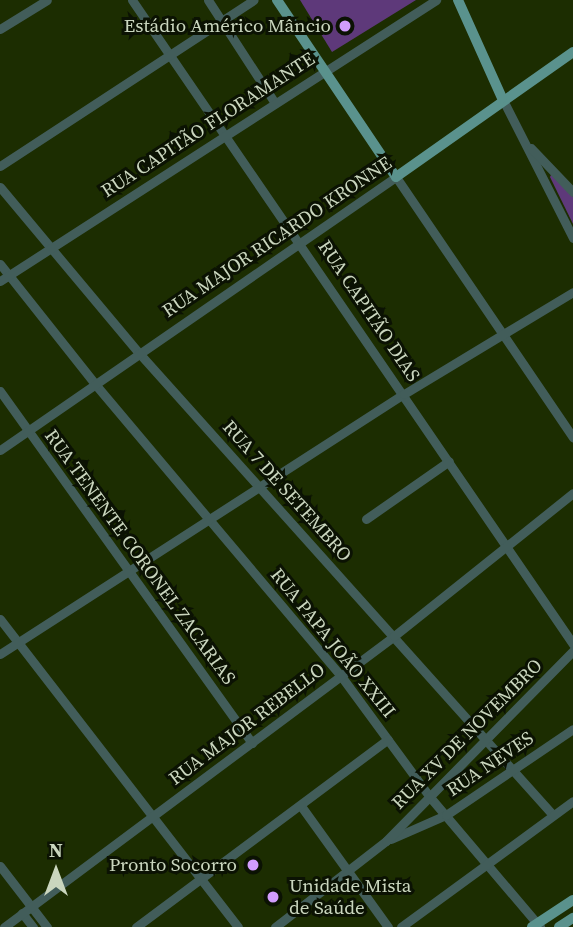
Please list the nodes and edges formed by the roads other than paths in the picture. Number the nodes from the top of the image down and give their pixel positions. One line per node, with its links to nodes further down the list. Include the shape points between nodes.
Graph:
1 (47, 0): 9 (street)
2 (132, 0): 11 (street, RUA CAPITÃO DIAS)
3 (208, 0): 8 (street)
4 (254, 0): 8 (street)
5 (277, 0): 12 (main road)
6 (436, 0): 12 (street, RUA CAPITÃO FLORAMANTE)
7 (458, 0): 13 (main road)
8 (222, 21): 11 (street); 14 (street)
9 (0, 29)
10 (573, 52): 13 (main road, RUA MAJOR RICARDO KRONNE)
11 (169, 55): 15 (street, RUA CAPITÃO DIAS); 17 (street)
12 (323, 71): 14 (street, RUA CAPITÃO FLORAMANTE); 18 (main road)
13 (502, 98): 16 (street); 18 (main road, RUA MAJOR RICARDO KRONNE)
14 (275, 103): 15 (street, RUA CAPITÃO FLORAMANTE)
15 (224, 135): 22 (street, RUA CAPITÃO DIAS); 23 (street, RUA CAPITÃO FLORAMANTE)
16 (531, 148): 20 (street); 21 (street)
17 (0, 166)
18 (396, 177): 22 (street, RUA MAJOR RICARDO KRONNE); 28 (street)
19 (0, 187): 23 (street, RUA 7 DE SETEMBRO)
20 (573, 192)
21 (572, 233)
22 (301, 241): 29 (street, RUA MAJOR RICARDO KRONNE); 32 (street, RUA CAPITÃO DIAS)
23 (48, 249): 25 (street, RUA CAPITÃO FLORAMANTE); 29 (street, RUA 7 DE SETEMBRO)
24 (0, 264): 25 (street, RUA PAPA JOÃO XXIII)
25 (9, 275): 26 (street, RUA CAPITÃO FLORAMANTE); 30 (street, RUA PAPA JOÃO XXIII)
26 (0, 281)
27 (573, 292): 28 (street)
28 (504, 333): 32 (street); 34 (street)
29 (139, 353): 30 (street, RUA MAJOR RICARDO KRONNE); 37 (street, RUA 7 DE SETEMBRO)
30 (95, 384): 33 (street, RUA MAJOR RICARDO KRONNE); 40 (street, RUA PAPA JOÃO XXIII)
31 (0, 391): 33 (street, RUA TENENTE CORONEL ZACARIAS)
32 (404, 394): 36 (street, RUA CAPITÃO DIAS); 37 (street)
33 (28, 431): 35 (street, RUA MAJOR RICARDO KRONNE); 42 (street, RUA TENENTE CORONEL ZACARIAS)
34 (573, 437)
35 (0, 450)
36 (449, 461): 39 (street); 41 (street, RUA CAPITÃO DIAS)
37 (259, 486): 40 (street); 44 (street, RUA 7 DE SETEMBRO)
38 (573, 493): 41 (street, RUA MAJOR REBELLO)
39 (366, 519)
40 (209, 520): 42 (street); 49 (street, RUA PAPA JOÃO XXIII)
41 (507, 547): 44 (street, RUA MAJOR REBELLO); 46 (street, RUA CAPITÃO DIAS)
42 (129, 574): 45 (street); 53 (street, RUA TENENTE CORONEL ZACARIAS)
43 (0, 619): 45 (street)
44 (394, 636): 49 (street, RUA MAJOR REBELLO); 52 (street, RUA 7 DE SETEMBRO)
45 (18, 643): 48 (street); 60 (street)
46 (573, 644)
47 (573, 650): 52 (street, RUA XV DE NOVEMBRO)
48 (0, 654)
49 (341, 676): 51 (street, RUA PAPA JOÃO XXIII); 53 (street, RUA MAJOR REBELLO)
50 (573, 729): 54 (street, RUA NEVES)
51 (388, 739): 55 (street, RUA PAPA JOÃO XXIII); 57 (street)
52 (489, 740): 54 (street, RUA 7 DE SETEMBRO); 55 (street, RUA XV DE NOVEMBRO)
53 (253, 743): 60 (street, RUA MAJOR REBELLO)
54 (513, 770): 58 (street, RUA NEVES); 59 (street, RUA 7 DE SETEMBRO)
55 (429, 796): 58 (street, RUA PAPA JOÃO XXIII); 61 (street, RUA XV DE NOVEMBRO)
56 (573, 801): 59 (street)
57 (301, 806): 64 (street); 65 (street)
58 (446, 815): 61 (street, RUA NEVES); 63 (street, RUA PAPA JOÃO XXIII)
59 (553, 815): 63 (street)
60 (152, 817): 65 (street); 67 (street, RUA MAJOR REBELLO)
61 (386, 841): 64 (street)
62 (0, 866): 67 (street)
63 (487, 867): 69 (street, RUA PAPA JOÃO XXIII); 77 (street)
64 (348, 869): 75 (street); 76 (street)
65 (201, 880): 73 (street); 74 (street)
66 (573, 900): 69 (main road)
67 (26, 910): 70 (street, RUA MAJOR REBELLO); 71 (street); 72 (street)
68 (573, 918): 78 (main road)
69 (536, 926)
70 (4, 927)
71 (33, 927)
72 (47, 927)
73 (136, 927)
74 (238, 927)
75 (275, 927)
76 (388, 927)
77 (401, 927)
78 (559, 927)

